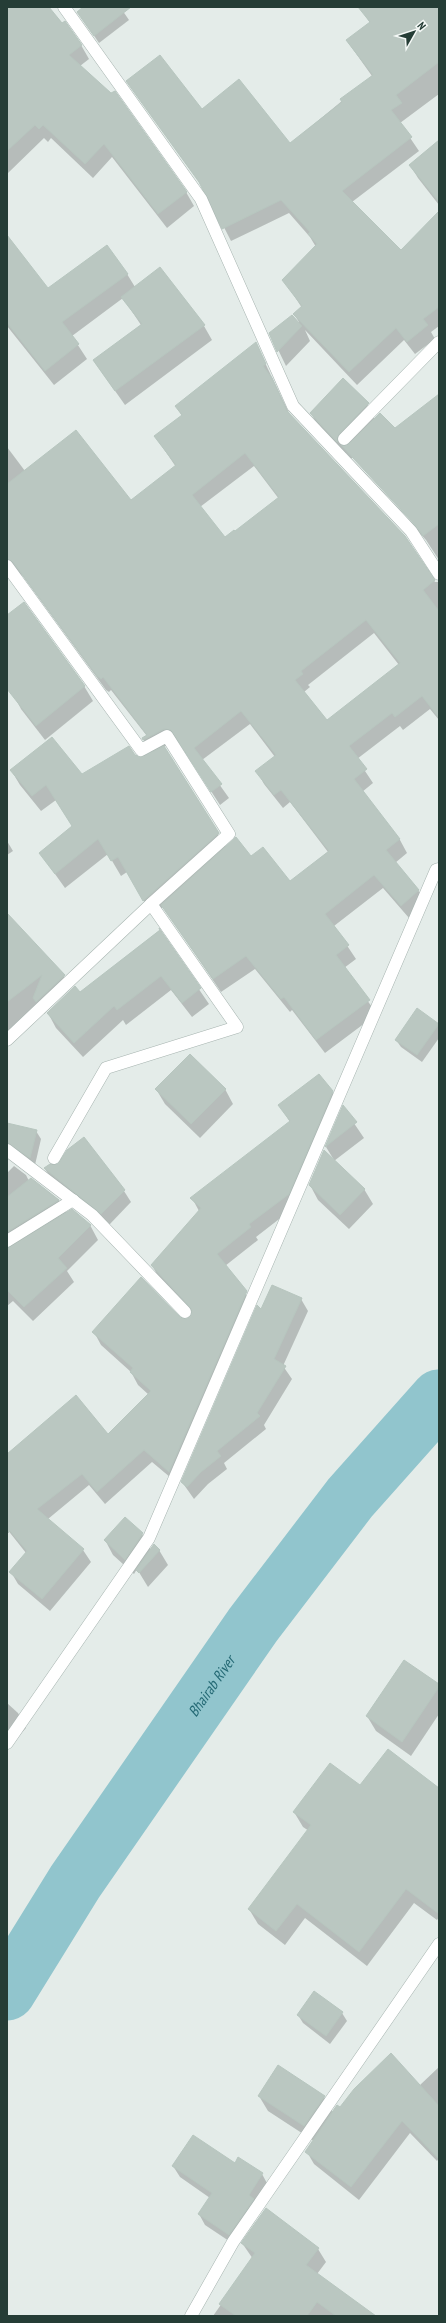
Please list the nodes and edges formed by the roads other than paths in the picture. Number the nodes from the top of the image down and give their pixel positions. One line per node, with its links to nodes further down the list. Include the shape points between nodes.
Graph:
1 (64, 7): 5 (street, via 201,198 293,406 411,531)
2 (439, 342): 3 (street)
3 (344, 439)
4 (7, 566): 7 (street, via 141,750 167,736 229,834)
5 (439, 574)
6 (439, 869): 14 (street, via 436,870 149,1538)
7 (151, 904): 8 (street); 10 (street, via 237,1027 106,1068)
8 (7, 1040)
9 (7, 1150): 11 (street)
10 (54, 1158)
11 (73, 1200): 12 (street); 13 (street, via 92,1215)
12 (7, 1241)
13 (185, 1312)
14 (7, 1743)
15 (439, 1944): 16 (street, via 234,2242)
16 (191, 2316)

